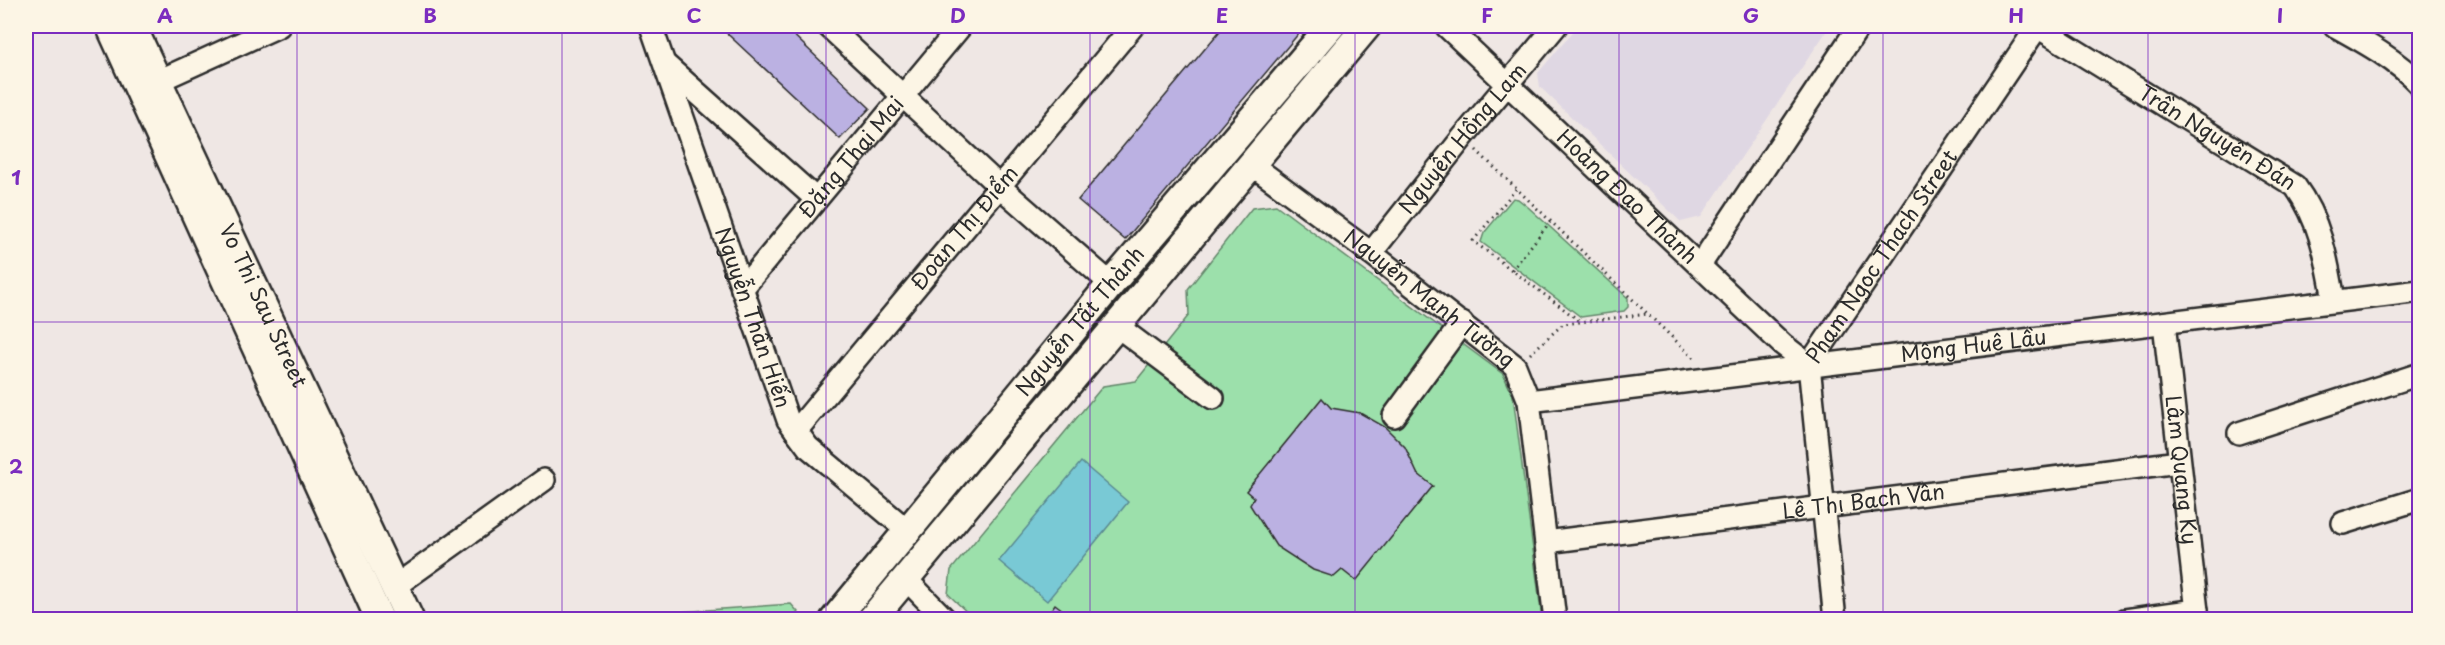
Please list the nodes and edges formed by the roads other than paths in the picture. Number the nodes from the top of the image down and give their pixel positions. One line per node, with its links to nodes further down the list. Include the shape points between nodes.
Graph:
1 (110, 26): 18 (main road, Vo Thi Sau Street)
2 (132, 26): 18 (main road, Vo Thi Sau Street)
3 (279, 26): 18 (street)
4 (651, 26): 16 (street, Nguyễn Thần Hiến)
5 (828, 26): 20 (street)
6 (961, 26): 20 (street, Đặng Thai Mai)
7 (1133, 26): 22 (street, Đoàn Thị Điểm)
8 (1330, 26): 26 (main road, Nguyễn Tất Thành)
9 (1367, 26): 21 (main road, Nguyễn Tất Thành)
10 (1446, 26): 17 (street, Hoàng Đạo Thành)
11 (1556, 26): 17 (street, Nguyễn Hồng Lam)
12 (1859, 26): 25 (street)
13 (2037, 26): 29 (street, Trần Nguyên Đán, via 2295,186 2317,224); 33 (street, Pham Ngoc Thach Street)
14 (2335, 26): 15 (street)
15 (2350, 31): 19 (street)
16 (664, 64): 23 (street, Nguyễn Thần Hiến); 27 (street, Nguyễn Thần Hiến)
17 (1506, 84): 24 (street, Nguyễn Hồng Lam); 25 (street, Hoàng Đạo Thành)
18 (149, 85): 48 (main road, Vo Thi Sau Street); 50 (main road, Vo Thi Sau Street)
19 (2420, 85)
20 (903, 96): 22 (street); 23 (street, Đặng Thai Mai)
21 (1252, 165): 24 (street, Nguyễn Mạnh Tường); 32 (main road, Nguyễn Tất Thành)
22 (999, 186): 26 (street); 38 (street, Đoàn Thị Điểm)
23 (815, 198): 27 (street, Đặng Thai Mai)
24 (1371, 253): 30 (street, Nguyễn Mạnh Tường)
25 (1700, 265): 33 (street, Hoàng Đạo Thành)
26 (1111, 284): 45 (main road, Nguyễn Tất Thành)
27 (742, 290): 38 (street, Nguyễn Thần Hiến, via 780,399)
28 (2420, 291): 29 (street, Mộng Huê Lầu)
29 (2334, 300): 31 (street, Mộng Huê Lầu)
30 (1462, 323): 36 (street, Nguyễn Mạnh Tường, via 1515,366); 37 (street)
31 (2164, 323): 33 (street, Mộng Huê Lầu); 40 (street, Lâm Quang Ky)
32 (1117, 326): 35 (street); 47 (main road, Nguyễn Tất Thành)
33 (1809, 365): 36 (street, Mộng Huê Lầu); 43 (street, Pham Ngoc Thach Street)
34 (2420, 374): 39 (street)
35 (1213, 398)
36 (1529, 401): 46 (street, Nguyễn Mạnh Tường)
37 (1394, 416)
38 (796, 431): 45 (street, Nguyễn Thần Hiến, via 808,447)
39 (2239, 433)
40 (2179, 462): 43 (street, Lê Thị Bạch Vân); 49 (street, Lâm Quang Ky)
41 (544, 480): 48 (street)
42 (2420, 499): 44 (street)
43 (1822, 509): 46 (street, Lê Thị Bạch Vân); 56 (street, Pham Ngoc Thach Street)
44 (2343, 523)
45 (907, 530): 52 (main road, Nguyễn Tất Thành)
46 (1546, 542): 55 (street, Nguyễn Mạnh Tường)
47 (905, 578): 53 (main road, Nguyễn Tất Thành); 54 (street)
48 (394, 587): 51 (main road, Vo Thi Sau Street)
49 (2198, 615): 57 (street)
50 (380, 620)
51 (410, 620)
52 (834, 620)
53 (871, 620)
54 (946, 620)
55 (1555, 620)
56 (1835, 620)
57 (2125, 620)

